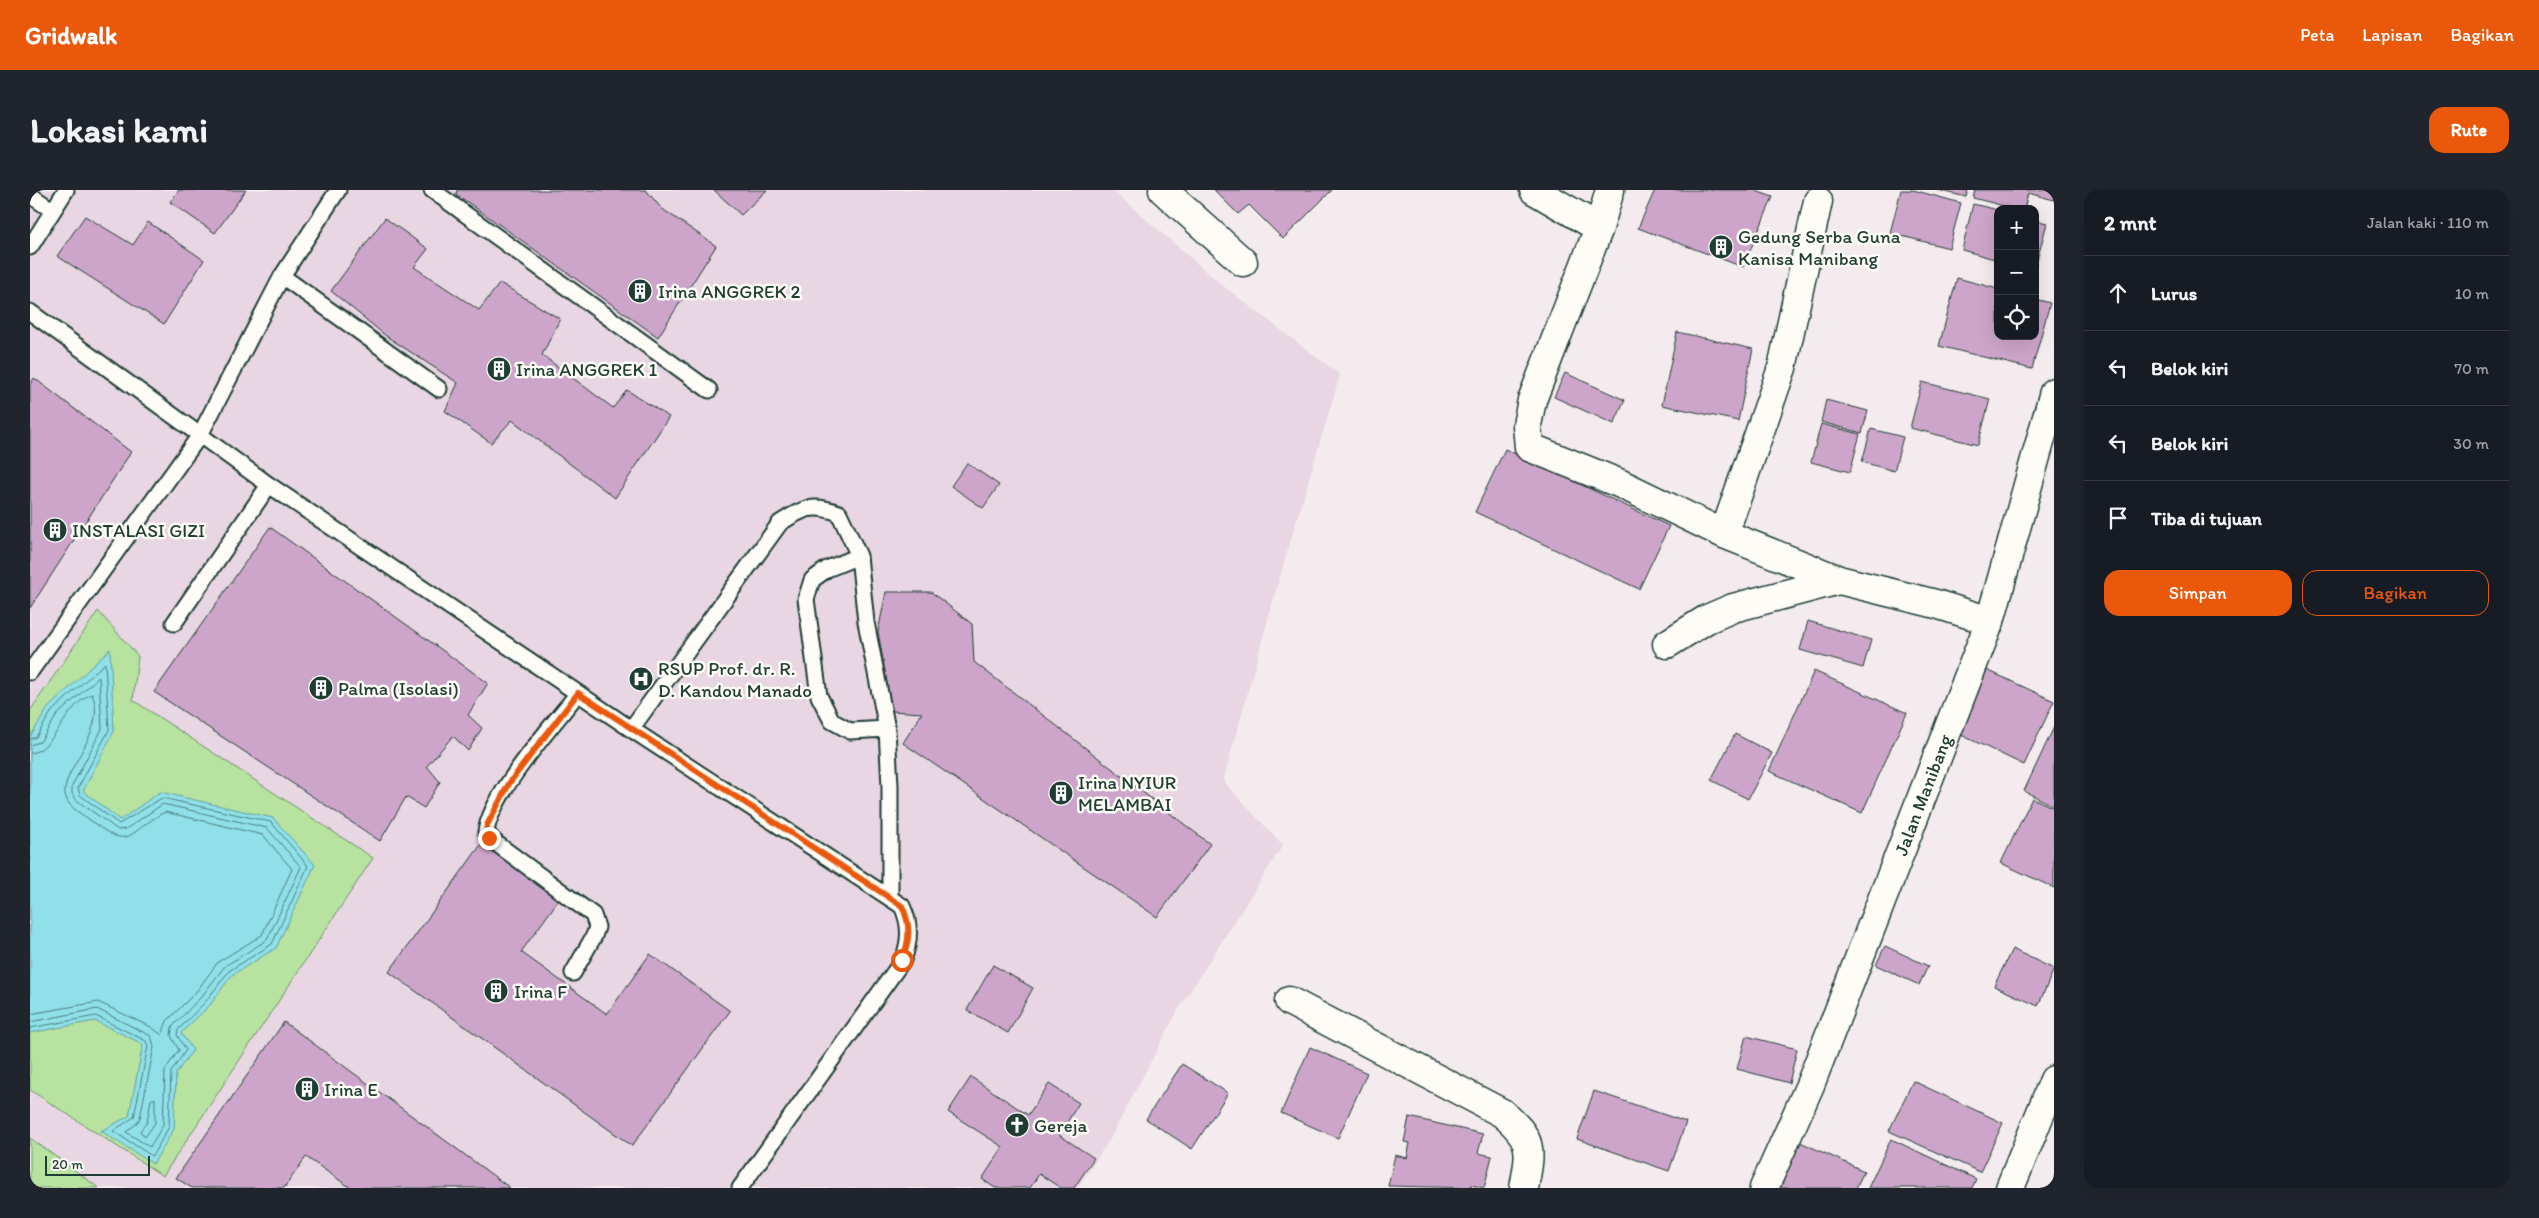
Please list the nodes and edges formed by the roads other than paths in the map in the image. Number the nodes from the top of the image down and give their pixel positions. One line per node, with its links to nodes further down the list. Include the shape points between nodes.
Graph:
1 (66, 190): 9 (lane)
2 (338, 190): 13 (lane)
3 (432, 190): 16 (lane)
4 (1163, 190): 12 (street)
5 (1534, 190): 10 (street)
6 (1610, 190): 10 (street)
7 (30, 195): 9 (lane)
8 (1818, 201): 20 (street, via 1782,368)
9 (52, 210): 11 (lane)
10 (1599, 228): 20 (street, via 1532,400 1527,425 1529,447 1622,484)
11 (30, 247)
12 (1243, 262)
13 (282, 276): 15 (lane); 18 (lane)
14 (30, 312): 18 (lane)
15 (438, 389)
16 (708, 390)
17 (2054, 392): 23 (street, Jalan Manibang)
18 (200, 435): 19 (lane); 26 (lane)
19 (269, 485): 24 (lane); 27 (lane)
20 (1724, 534): 22 (street)
21 (859, 556): 28 (lane, via 839,513 821,506 800,510 780,523); 29 (lane, via 868,630); 29 (lane, via 812,580 806,599 819,696 832,721 850,731)
22 (1839, 580): 23 (street); 25 (street, via 1733,608 1707,619)
23 (1990, 621): 36 (street, Jalan Manibang, via 1810,1085)
24 (174, 622)
25 (1667, 644)
26 (30, 672)
27 (578, 693): 28 (lane); 31 (lane, via 510,782 486,832 493,842 593,915 597,927 594,936)
28 (630, 728): 30 (lane)
29 (887, 729): 30 (lane)
30 (890, 897): 34 (lane, via 902,906 908,918 909,943 902,960)
31 (572, 973)
32 (1289, 1000): 35 (street, via 1502,1113 1521,1129 1530,1154)
33 (2054, 1080): 37 (street)
34 (740, 1188)
35 (1524, 1188)
36 (1764, 1188)
37 (2010, 1188)

